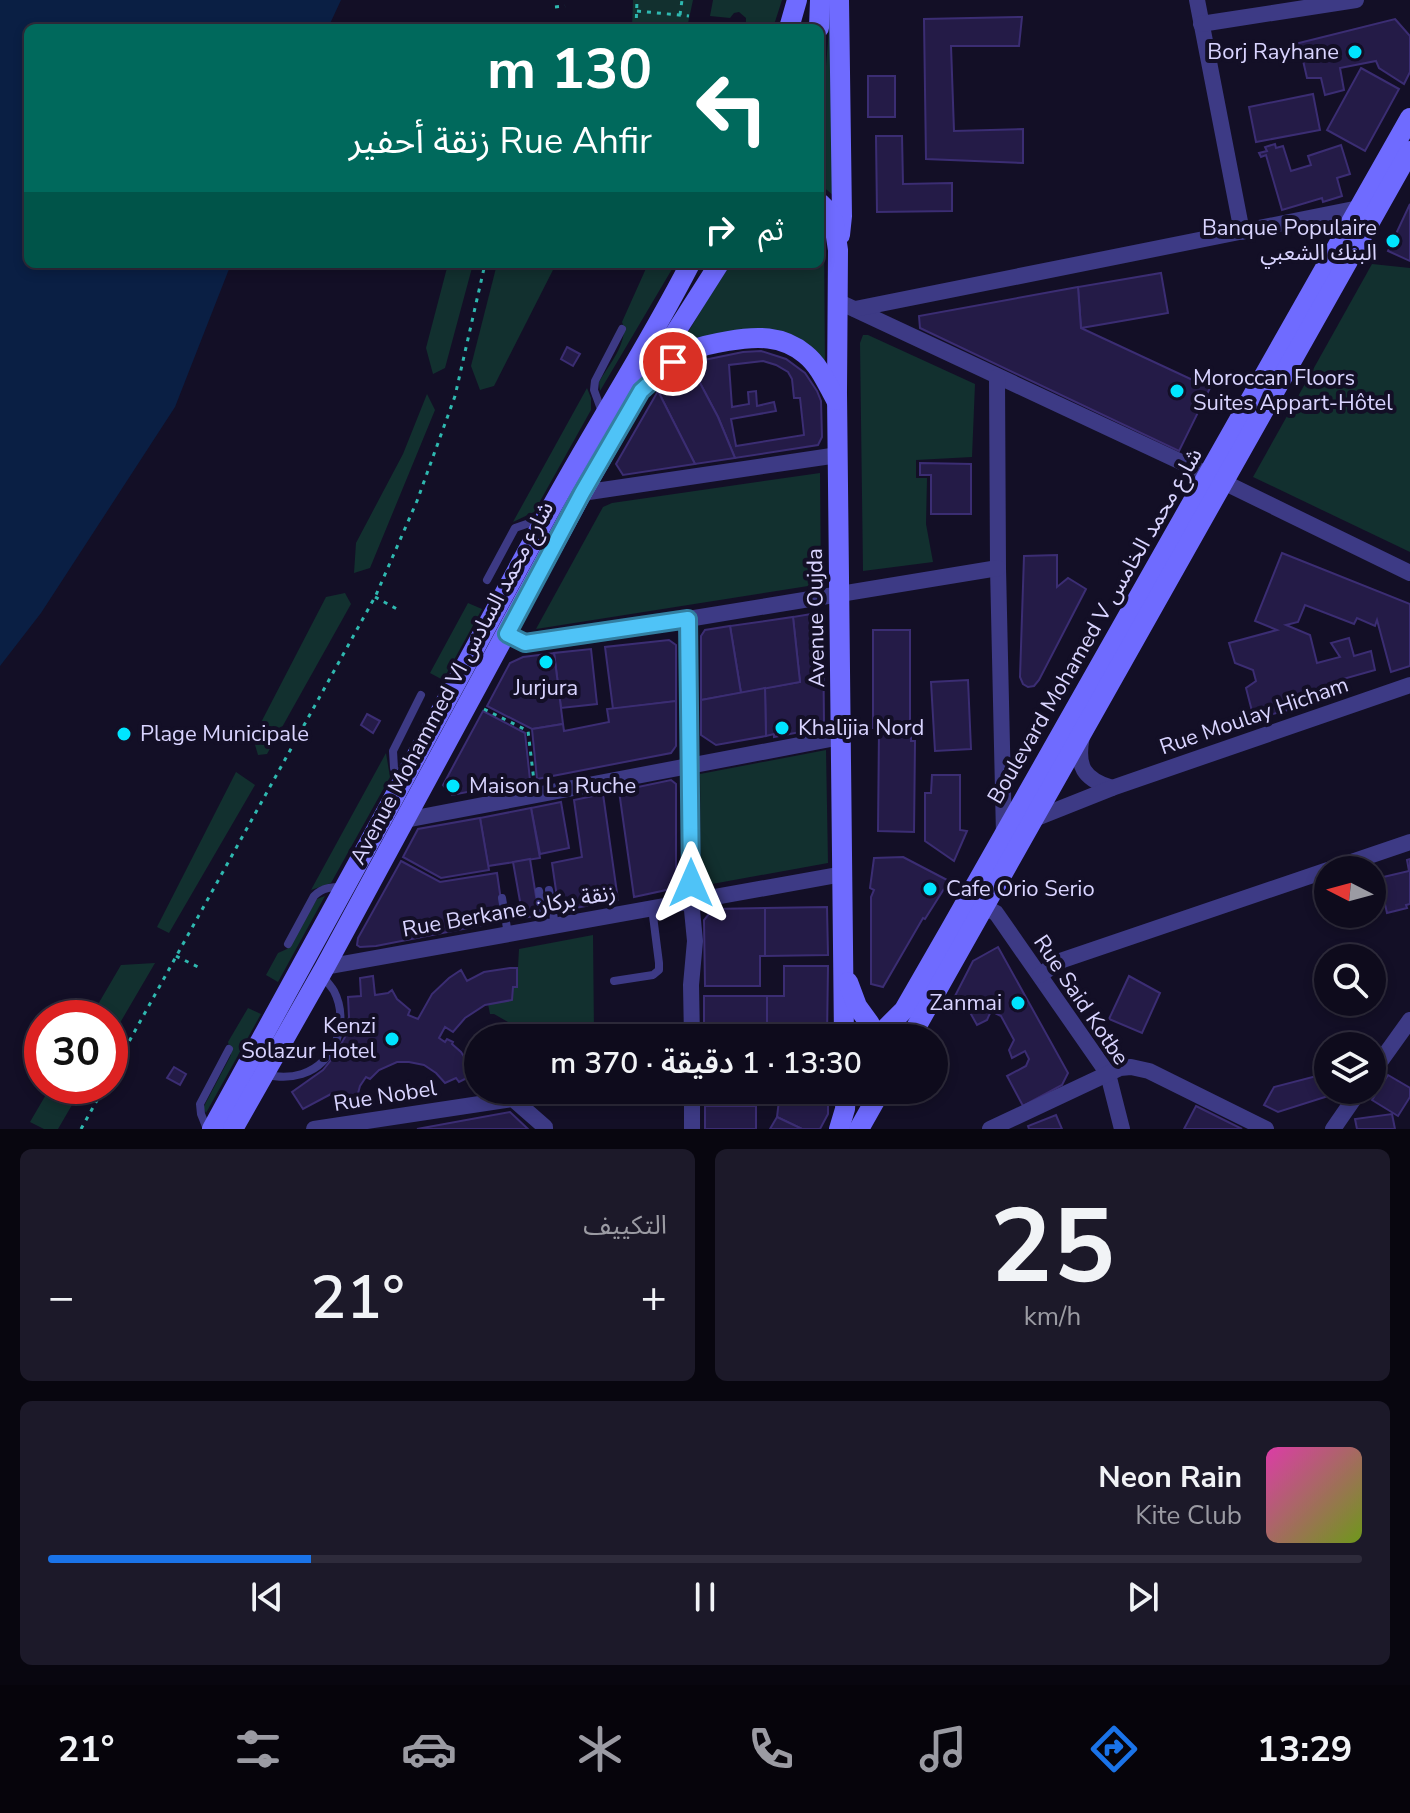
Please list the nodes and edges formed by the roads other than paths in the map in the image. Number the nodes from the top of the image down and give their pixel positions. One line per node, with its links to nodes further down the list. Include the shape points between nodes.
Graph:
1 (797, 0): 6 (main road)
2 (820, 0): 7 (main road)
3 (839, 0): 14 (main road)
4 (1197, 0): 8 (street)
5 (1356, 0): 8 (street)
6 (790, 24)
7 (819, 24)
8 (1201, 24): 13 (street)
9 (1410, 118): 12 (main road, Boulevard Mohamed V شارع محمد الخامس)
10 (1410, 151): 24 (main road, Boulevard Mohamed V شارع محمد الخامس)
11 (824, 207): 14 (main road, Avenue Oujda, via 834,223)
12 (1359, 208): 13 (street); 24 (main road, Boulevard Mohamed V شارع محمد الخامس)
13 (1242, 232): 17 (street)
14 (838, 250): 17 (main road, Avenue Oujda)
15 (688, 268): 22 (main road, Avenue Mohammed VI شارع محمد السادس)
16 (716, 268): 20 (main road, Avenue Mohammed VI شارع محمد السادس)
17 (846, 305): 19 (street); 21 (main road, Avenue Oujda)
18 (622, 329): 22 (lane, via 595,381)
19 (997, 377): 24 (street); 27 (street)
20 (641, 391): 21 (main road, via 694,350 766,337 788,343 810,359); 25 (main road, Avenue Mohammed VI شارع محمد السادس)
21 (837, 403): 23 (main road, Avenue Oujda)
22 (604, 418): 26 (main road, Avenue Mohammed VI شارع محمد السادس)
23 (838, 455): 25 (street); 30 (main road, Avenue Oujda)
24 (1215, 479): 28 (street); 35 (main road, Boulevard Mohamed V شارع محمد الخامس); 42 (main road, Boulevard Mohamed V شارع محمد الخامس)
25 (582, 493): 32 (main road, Avenue Mohammed VI شارع محمد السادس)
26 (546, 518): 29 (lane, via 515,528); 38 (main road, Avenue Mohammed VI شارع محمد السادس)
27 (998, 568): 30 (street); 42 (street)
28 (1410, 573)
29 (487, 580)
30 (839, 594): 31 (street); 36 (main road, Avenue Oujda)
31 (688, 619): 32 (street, via 525,643); 37 (street)
32 (507, 634): 41 (main road, Avenue Mohammed VI شارع محمد السادس)
33 (1410, 685): 39 (street, Rue Moulay Hicham)
34 (421, 695): 38 (lane, via 393,751)
35 (1084, 726): 39 (street, via 1083,769 1096,783); 40 (main road, Boulevard Mohamed V شارع محمد الخامس)
36 (841, 737): 37 (street); 44 (main road, Avenue Oujda)
37 (690, 765): 41 (street); 49 (street)
38 (400, 786): 45 (main road, Avenue Mohammed VI شارع محمد السادس)
39 (1112, 788): 40 (street, Rue Moulay Hicham)
40 (1034, 819): 50 (main road, Boulevard Mohamed V شارع محمد الخامس)
41 (405, 820): 55 (main road, Avenue Mohammed VI شارع محمد السادس)
42 (1004, 836): 63 (main road, Boulevard Mohamed V شارع محمد الخامس, via 904,1010)
43 (1410, 842): 57 (street, via 1060,961)
44 (843, 874): 49 (street, Rue Berkane زنقة بركان); 56 (main road, Avenue Oujda)
45 (345, 887): 54 (lane, via 319,890); 74 (main road, Avenue Mohammed VI شارع محمد السادس)
46 (549, 890): 52 (lane)
47 (539, 891): 52 (lane)
48 (502, 898): 53 (lane)
49 (691, 900): 51 (street, Rue Berkane زنقة بركان); 60 (street)
50 (984, 907): 57 (street, Rue Said Kotbe, via 996,913); 64 (main road, Boulevard Mohamed V شارع محمد الخامس)
51 (652, 908): 52 (street, Rue Berkane زنقة بركان); 58 (lane, via 659,970)
52 (550, 926): 53 (street, Rue Berkane زنقة بركان)
53 (508, 934): 55 (street, Rue Berkane زنقة بركان)
54 (288, 944)
55 (323, 971): 68 (main road, Avenue Mohammed VI شارع محمد السادس); 68 (lane, via 341,1010 334,1048 305,1073 286,1078)
56 (844, 971): 61 (main road, Avenue Oujda); 62 (main road, via 853,999)
57 (1040, 975): 67 (street, Rue Said Kotbe)
58 (614, 981)
59 (1410, 1020): 66 (street)
60 (692, 1024)
61 (845, 1024)
62 (878, 1024)
63 (890, 1024)
64 (918, 1024)
65 (229, 1049): 74 (lane, via 200,1104)
66 (1386, 1053)
67 (1108, 1074): 80 (street); 81 (street, Rue Said Kotbe); 82 (street, via 1127,1067 1149,1071)
68 (264, 1075): 73 (main road, Avenue Mohammed VI شارع محمد السادس)
69 (692, 1104): 77 (street)
70 (845, 1104): 78 (main road)
71 (873, 1104): 79 (main road)
72 (1350, 1104): 83 (street)
73 (237, 1127)
74 (210, 1129)
75 (314, 1129): 76 (street, Rue Nobel, via 513,1099)
76 (545, 1129)
77 (692, 1129)
78 (839, 1129)
79 (859, 1129)
80 (990, 1129)
81 (1122, 1129)
82 (1266, 1129)
83 (1333, 1129)

